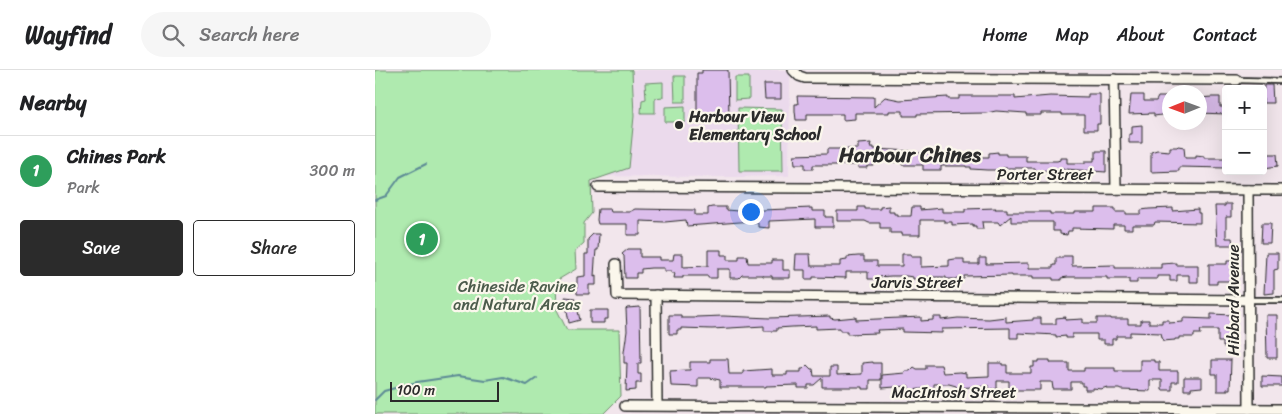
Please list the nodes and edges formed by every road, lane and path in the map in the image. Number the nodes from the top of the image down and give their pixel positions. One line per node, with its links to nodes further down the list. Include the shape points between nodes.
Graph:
1 (793, 70): 2 (street, via 805,78)
2 (1114, 79): 3 (street); 6 (street)
3 (1237, 80): 4 (lane)
4 (1282, 81)
5 (598, 187): 6 (street, Porter Street)
6 (1115, 189): 7 (street, Porter Street)
7 (1248, 190): 8 (street, Porter Street); 11 (street, Hibbard Avenue)
8 (1282, 190)
9 (616, 264): 10 (street, Jarvis Street, via 617,295)
10 (656, 295): 11 (street, Jarvis Street); 13 (street)
11 (1248, 300): 12 (lane); 15 (street, Hibbard Avenue)
12 (1282, 300)
13 (657, 405): 14 (street, MacIntosh Street); 15 (street, MacIntosh Street)
14 (625, 406)
15 (1249, 409): 16 (street, MacIntosh Street)
16 (1282, 410)

